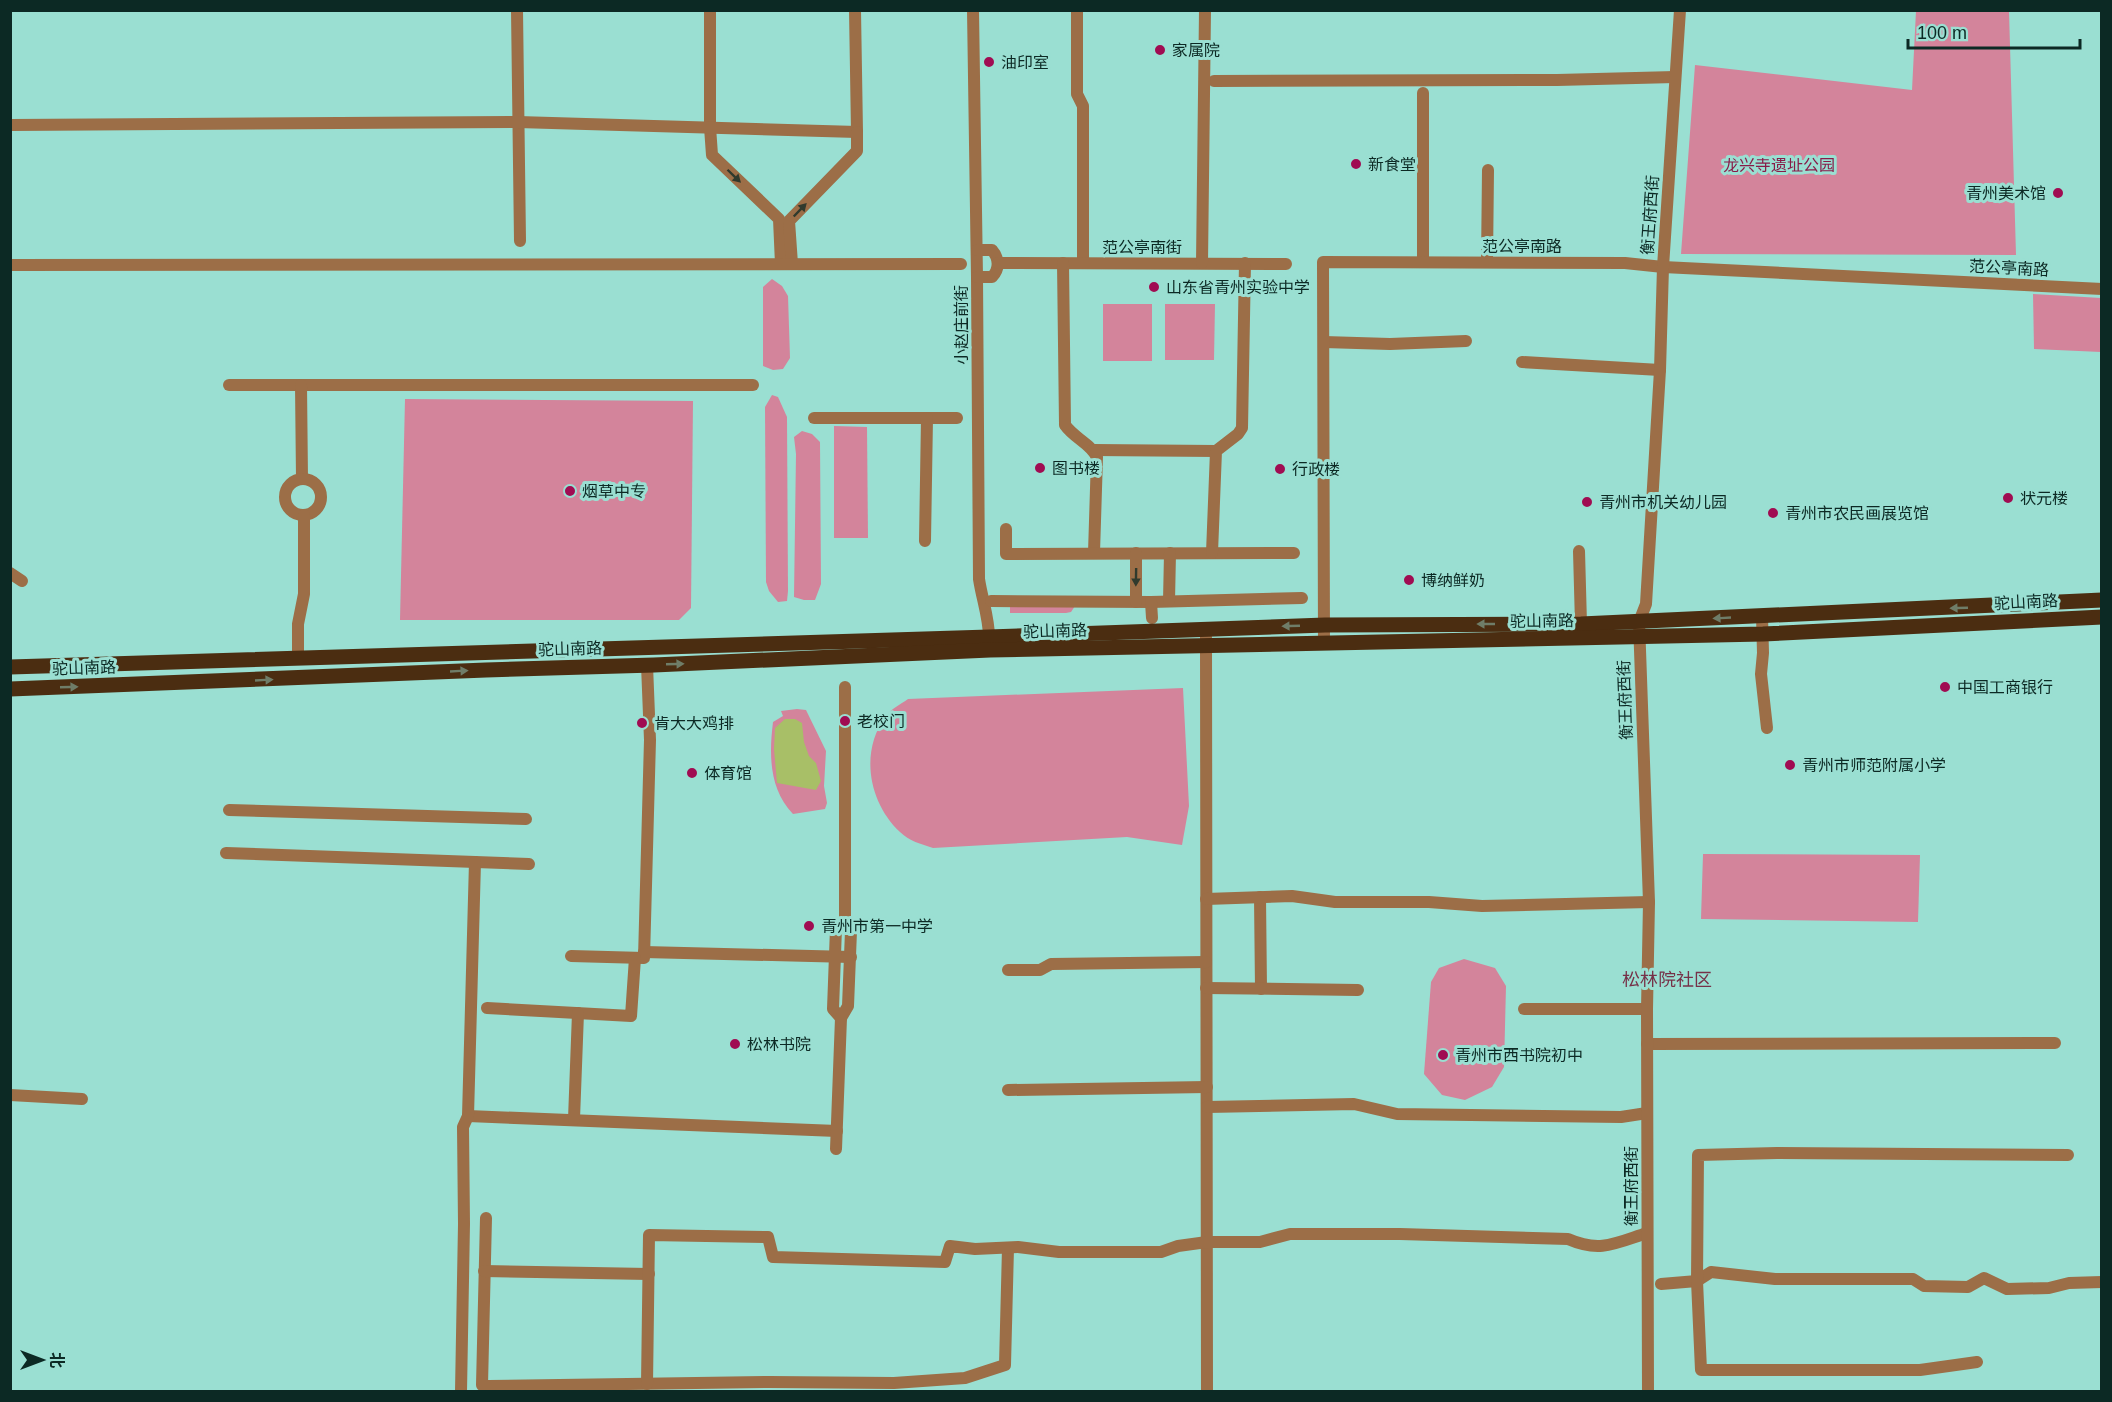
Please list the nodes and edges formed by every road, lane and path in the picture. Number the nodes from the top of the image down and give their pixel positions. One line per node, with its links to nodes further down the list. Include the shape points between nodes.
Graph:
1 (517, 10): 11 (street)
2 (710, 10): 13 (street)
3 (855, 10): 14 (street)
4 (973, 10): 17 (street, 小赵庄前街)
5 (1077, 10): 22 (street, via 1077,94 1083,106)
6 (1205, 10): 25 (street)
7 (1680, 10): 8 (street, 衡王府西街)
8 (1675, 77): 9 (street); 29 (street, 衡王府西街)
9 (1214, 81)
10 (1424, 93): 18 (street)
11 (518, 122): 12 (street); 13 (street); 16 (street)
12 (10, 125)
13 (710, 127): 14 (street); 23 (street, one-way to 23, via 712,155 779,219)
14 (857, 132): 23 (street, one-way to 14, via 789,221 857,151)
15 (1488, 170): 19 (street)
16 (520, 241)
17 (976, 250): 20 (street, via 992,250); 30 (street, 小赵庄前街)
18 (1424, 262): 19 (street, 范公亭南路); 33 (street, 范公亭南路, via 1323,262)
19 (1487, 262): 29 (street, 范公亭南路)
20 (998, 263): 21 (street, 范公亭南街); 30 (street, via 992,277)
21 (1064, 263): 22 (street, 范公亭南街); 42 (street, via 1065,425)
22 (1083, 263): 25 (street, 范公亭南街)
23 (787, 264): 24 (street); 28 (street)
24 (961, 264)
25 (1202, 264): 26 (street, 范公亭南街)
26 (1245, 264): 27 (street, 范公亭南街); 43 (street, via 1242,428)
27 (1286, 264)
28 (10, 265)
29 (1663, 267): 31 (street, 范公亭南路); 35 (street, 衡王府西街)
30 (977, 277): 69 (street, 小赵庄前街, via 979,579)
31 (2102, 289)
32 (1466, 341): 33 (street)
33 (1324, 342): 67 (street, 范公亭南路)
34 (1521, 362): 35 (street)
35 (1660, 370): 65 (street, 衡王府西街, via 1646,604)
36 (301, 385): 37 (street); 38 (street); 44 (street)
37 (753, 385)
38 (229, 386)
39 (814, 418): 40 (street)
40 (927, 418): 41 (street); 47 (street)
41 (957, 418)
42 (1093, 450): 43 (street); 49 (street, via 1097,457)
43 (1216, 450): 52 (street)
44 (302, 479): 45 (street, via 290,485 285,496 292,512); 45 (street, via 312,481 321,495 315,511)
45 (304, 515): 73 (street, via 304,594 298,624)
46 (1006, 529): 49 (street, via 1006,554)
47 (925, 541)
48 (1578, 551): 66 (street)
49 (1094, 553): 50 (street)
50 (1136, 553): 51 (street); 60 (street, one-way to 60)
51 (1170, 553): 52 (street); 59 (street)
52 (1212, 553): 53 (street)
53 (1294, 553)
54 (10, 573): 55 (street)
55 (22, 581)
56 (1302, 598): 59 (street)
57 (2102, 600): 62 (main road, 驼山南路, one-way to 62)
58 (991, 601): 60 (street)
59 (1169, 601): 61 (street)
60 (1136, 602): 61 (street)
61 (1151, 602): 64 (street)
62 (1762, 616): 65 (main road, 驼山南路, one-way to 65); 68 (street)
63 (2102, 617): 68 (main road, 驼山南路)
64 (1152, 618)
65 (1639, 622): 66 (main road, 驼山南路); 71 (street, 衡王府西街)
66 (1581, 624): 67 (main road, 驼山南路, one-way to 67)
67 (1325, 625): 70 (main road, 驼山南路, one-way to 70); 72 (street, 范公亭南路)
68 (1763, 634): 71 (main road, 驼山南路); 78 (street, via 1761,674)
69 (989, 637): 70 (main road, 驼山南路); 73 (main road, 驼山南路)
70 (1206, 637): 72 (main road, 驼山南路); 74 (main road, 驼山南路, one-way to 70); 85 (street)
71 (1640, 638): 72 (main road, 驼山南路); 86 (street, 衡王府西街)
72 (1324, 643)
73 (298, 659): 75 (main road, 驼山南路)
74 (647, 665): 77 (main road, 驼山南路, one-way to 74); 88 (street, via 650,740)
75 (10, 667)
76 (845, 687): 87 (street)
77 (10, 689)
78 (1767, 728)
79 (229, 810): 80 (street)
80 (526, 819)
81 (226, 854): 82 (street)
82 (475, 862): 83 (street); 110 (street)
83 (529, 864)
84 (1260, 897): 85 (street); 86 (street, via 1482,906); 95 (street)
85 (1206, 899): 92 (street)
86 (1648, 902): 99 (street, 衡王府西街)
87 (845, 927): 90 (street, via 836,928); 91 (street, via 851,931)
88 (639, 955): 89 (street); 90 (street); 100 (street, via 631,1016)
89 (571, 956)
90 (834, 957): 91 (street); 101 (street, via 833,1009)
91 (851, 957): 101 (street, via 848,1006)
92 (1206, 962): 93 (street, via 1051,964 1040,970); 94 (street)
93 (1008, 970)
94 (1206, 988): 95 (street); 104 (street)
95 (1260, 989): 96 (street)
96 (1358, 990)
97 (487, 1008): 100 (street)
98 (1524, 1009): 99 (street)
99 (1647, 1009): 103 (street, 衡王府西街)
100 (578, 1013): 111 (street)
101 (841, 1018): 112 (street)
102 (2055, 1043): 103 (street)
103 (1647, 1044): 109 (street, 衡王府西街)
104 (1207, 1087): 105 (street); 108 (street)
105 (1008, 1089)
106 (10, 1095): 107 (street)
107 (82, 1099)
108 (1207, 1107): 109 (street, via 1354,1104 1397,1114 1621,1117); 117 (street)
109 (1647, 1113): 116 (street, 衡王府西街)
110 (468, 1116): 111 (street); 126 (street, via 463,1127)
111 (573, 1119): 112 (street)
112 (837, 1131): 113 (street)
113 (836, 1149)
114 (2068, 1155): 121 (street, via 1698,1155)
115 (486, 1218): 119 (street)
116 (1647, 1233): 117 (street, via 1604,1247 1568,1239 1400,1234 1290,1234 1260,1242); 128 (street, 衡王府西街)
117 (1207, 1242): 118 (street, via 1161,1252); 127 (street)
118 (1008, 1248): 120 (street, via 950,1246 945,1262 773,1257 768,1237 649,1235); 125 (street, via 1005,1365 965,1378 913,1382)
119 (484, 1271): 120 (street); 125 (street, via 482,1385)
120 (649, 1274): 125 (street)
121 (1697, 1281): 122 (street, via 1711,1272 1775,1279 1913,1279 1924,1286 1968,1287 1984,1278 2007,1289); 123 (street); 124 (street, via 1701,1370 1920,1370)
122 (2102, 1282)
123 (1661, 1284)
124 (1977, 1362)
125 (647, 1384)
126 (461, 1392)
127 (1207, 1392)
128 (1648, 1392)

